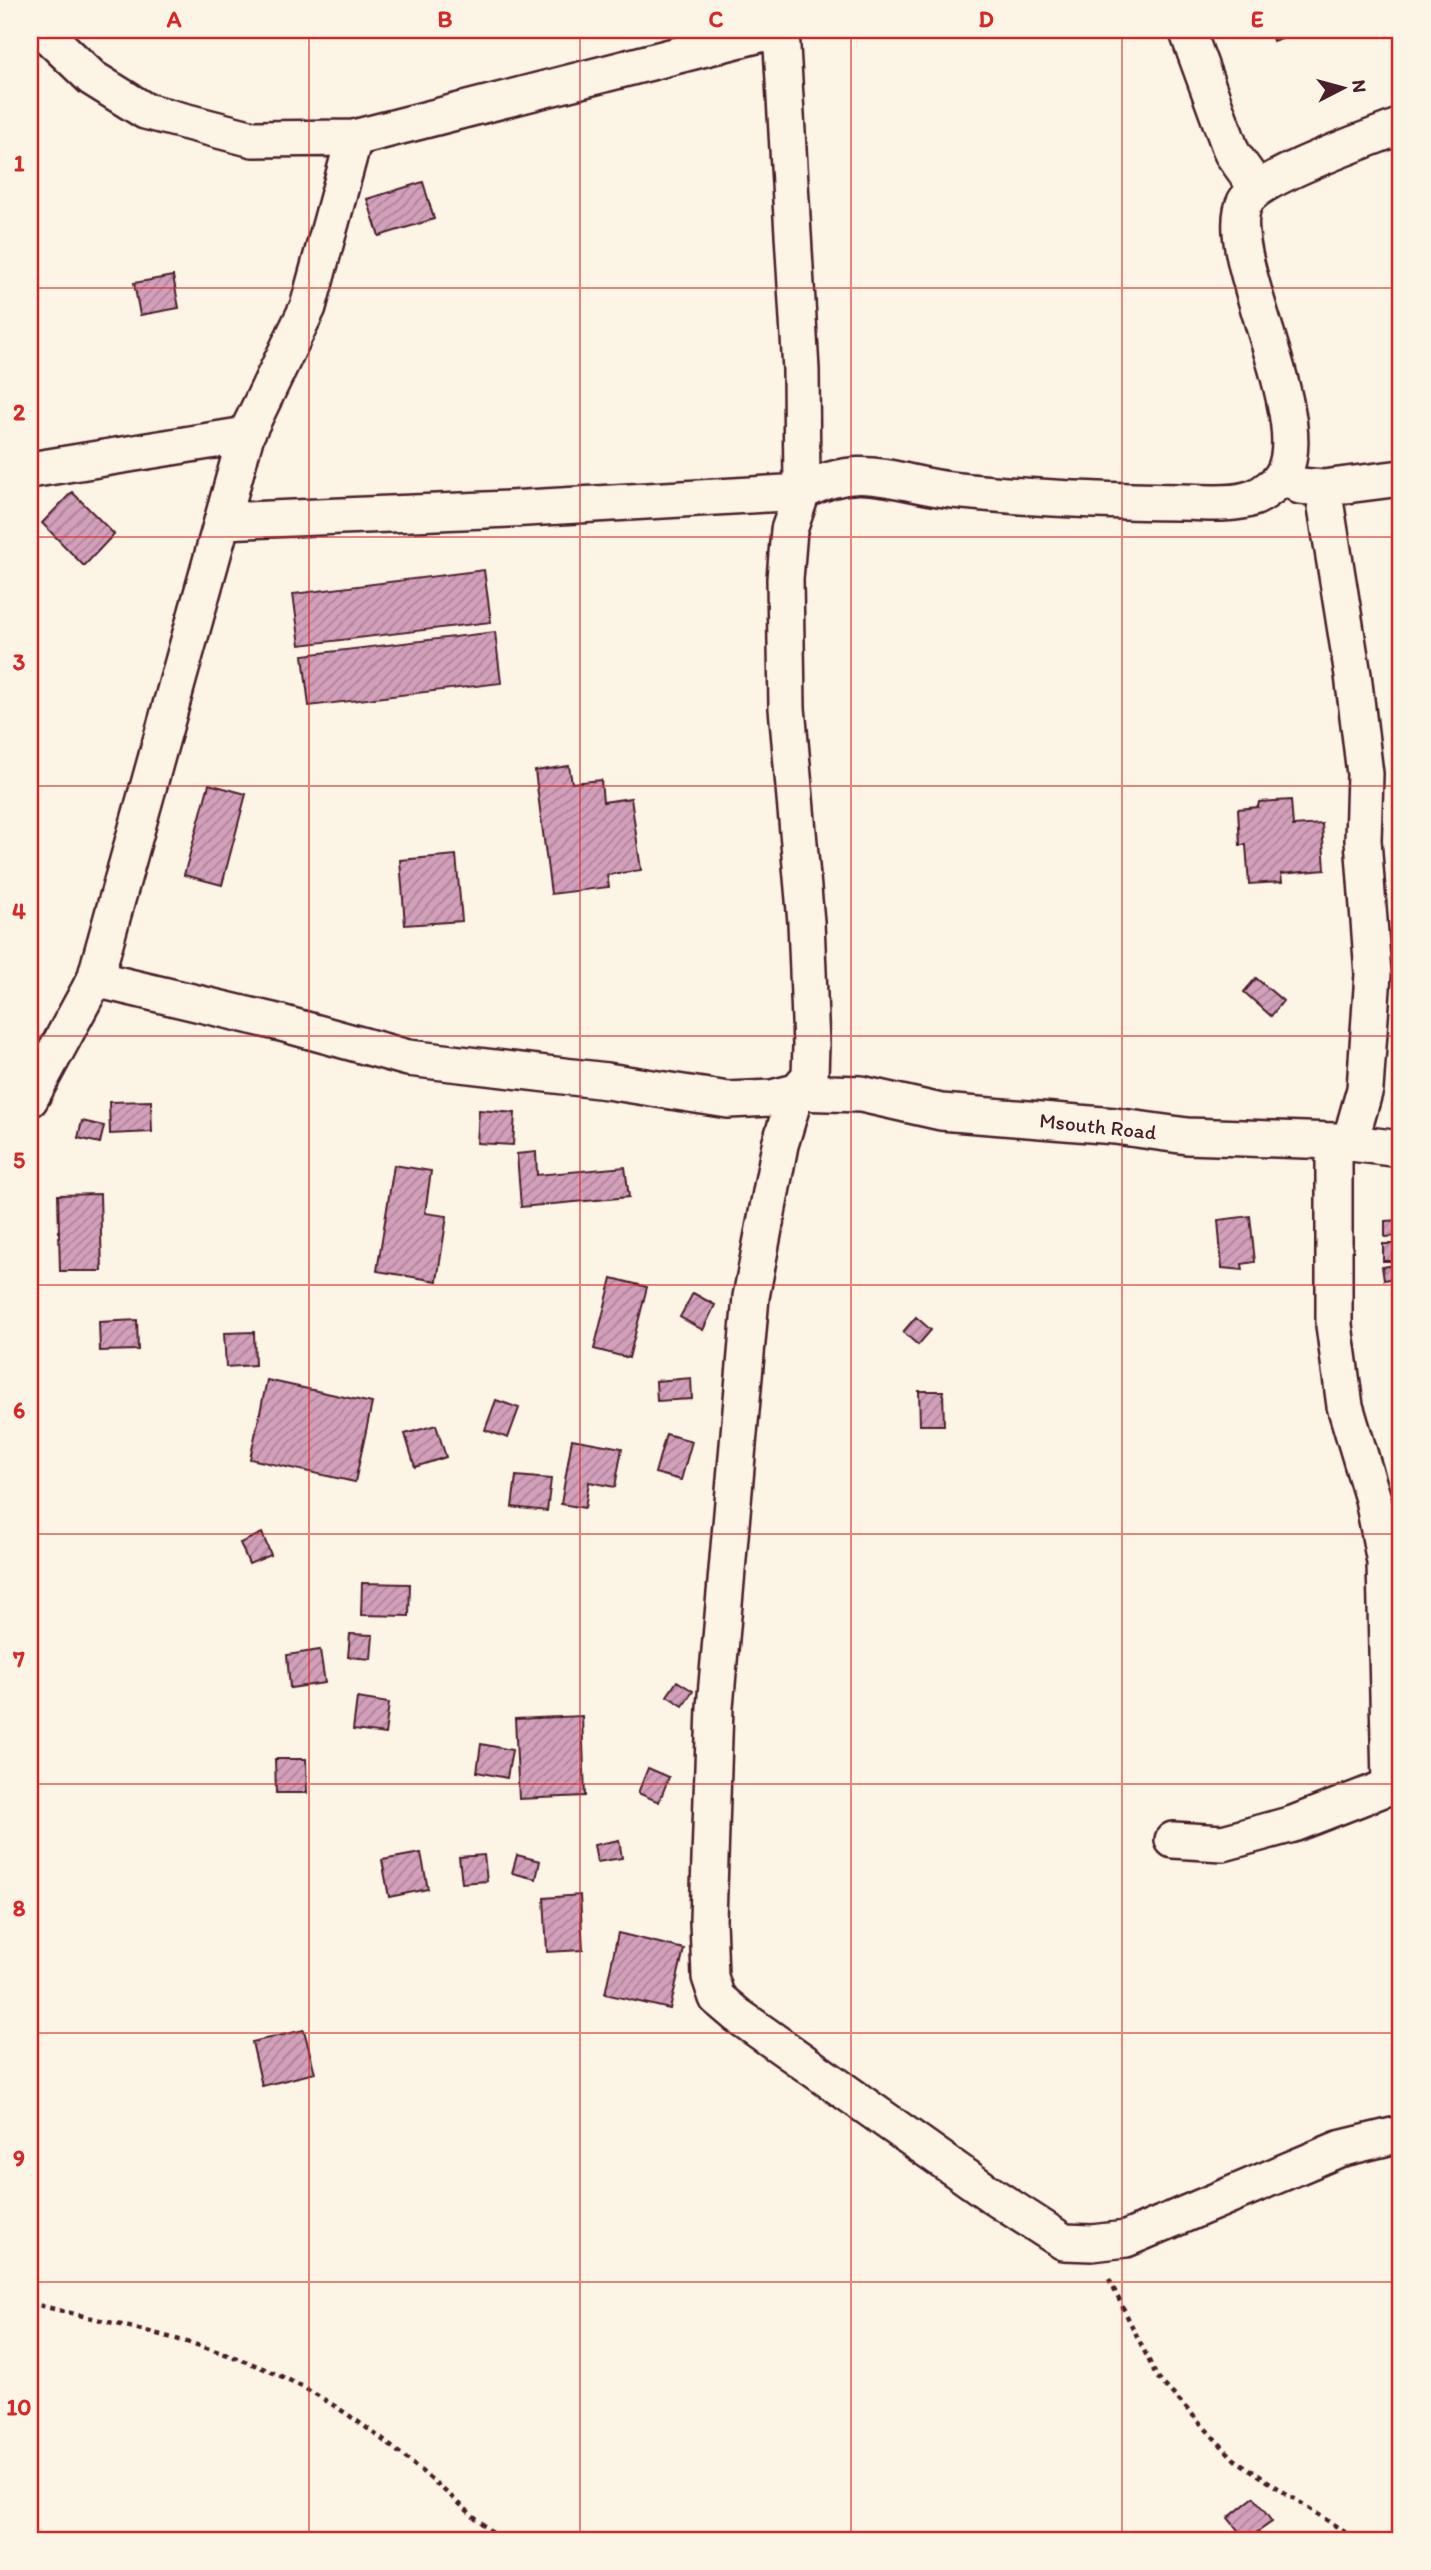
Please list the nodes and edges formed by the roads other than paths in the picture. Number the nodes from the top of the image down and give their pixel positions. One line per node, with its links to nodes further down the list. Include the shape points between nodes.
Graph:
1 (42, 30): 6 (street, via 92,78 145,111 253,139)
2 (776, 30): 6 (street)
3 (782, 30): 13 (street, via 801,370)
4 (1187, 30): 7 (street, via 1232,153)
5 (1401, 126): 7 (street)
6 (354, 138): 8 (street, via 308,307)
7 (1257, 188): 11 (street, via 1244,203 1242,228 1289,426 1288,463)
8 (246, 435): 9 (street); 14 (street)
9 (30, 470)
10 (1401, 478): 12 (street)
11 (1275, 485): 12 (street); 13 (street, via 1253,498 1136,501 949,489 882,475 847,475)
12 (1323, 488): 18 (street, via 1365,774 1363,841 1373,974 1365,1089)
13 (802, 492): 14 (street); 16 (street, via 789,530 785,579 788,708 811,1045 810,1076)
14 (224, 521): 15 (street)
15 (95, 979): 16 (street, Msouth Road, via 408,1058 729,1100); 17 (street)
16 (796, 1092): 18 (street, Msouth Road, via 861,1094 941,1112 1187,1136); 22 (street, via 780,1145 751,1297 723,1586 708,1920 712,1988 717,1998 1064,2242 1126,2239 1339,2149)
17 (30, 1099)
18 (1342, 1142): 19 (street, Msouth Road); 20 (street, via 1334,1325 1345,1406 1373,1499 1385,1562)
19 (1401, 1149)
20 (1396, 1783): 21 (street, via 1293,1824 1235,1840)
21 (1173, 1840)
22 (1401, 2134)

